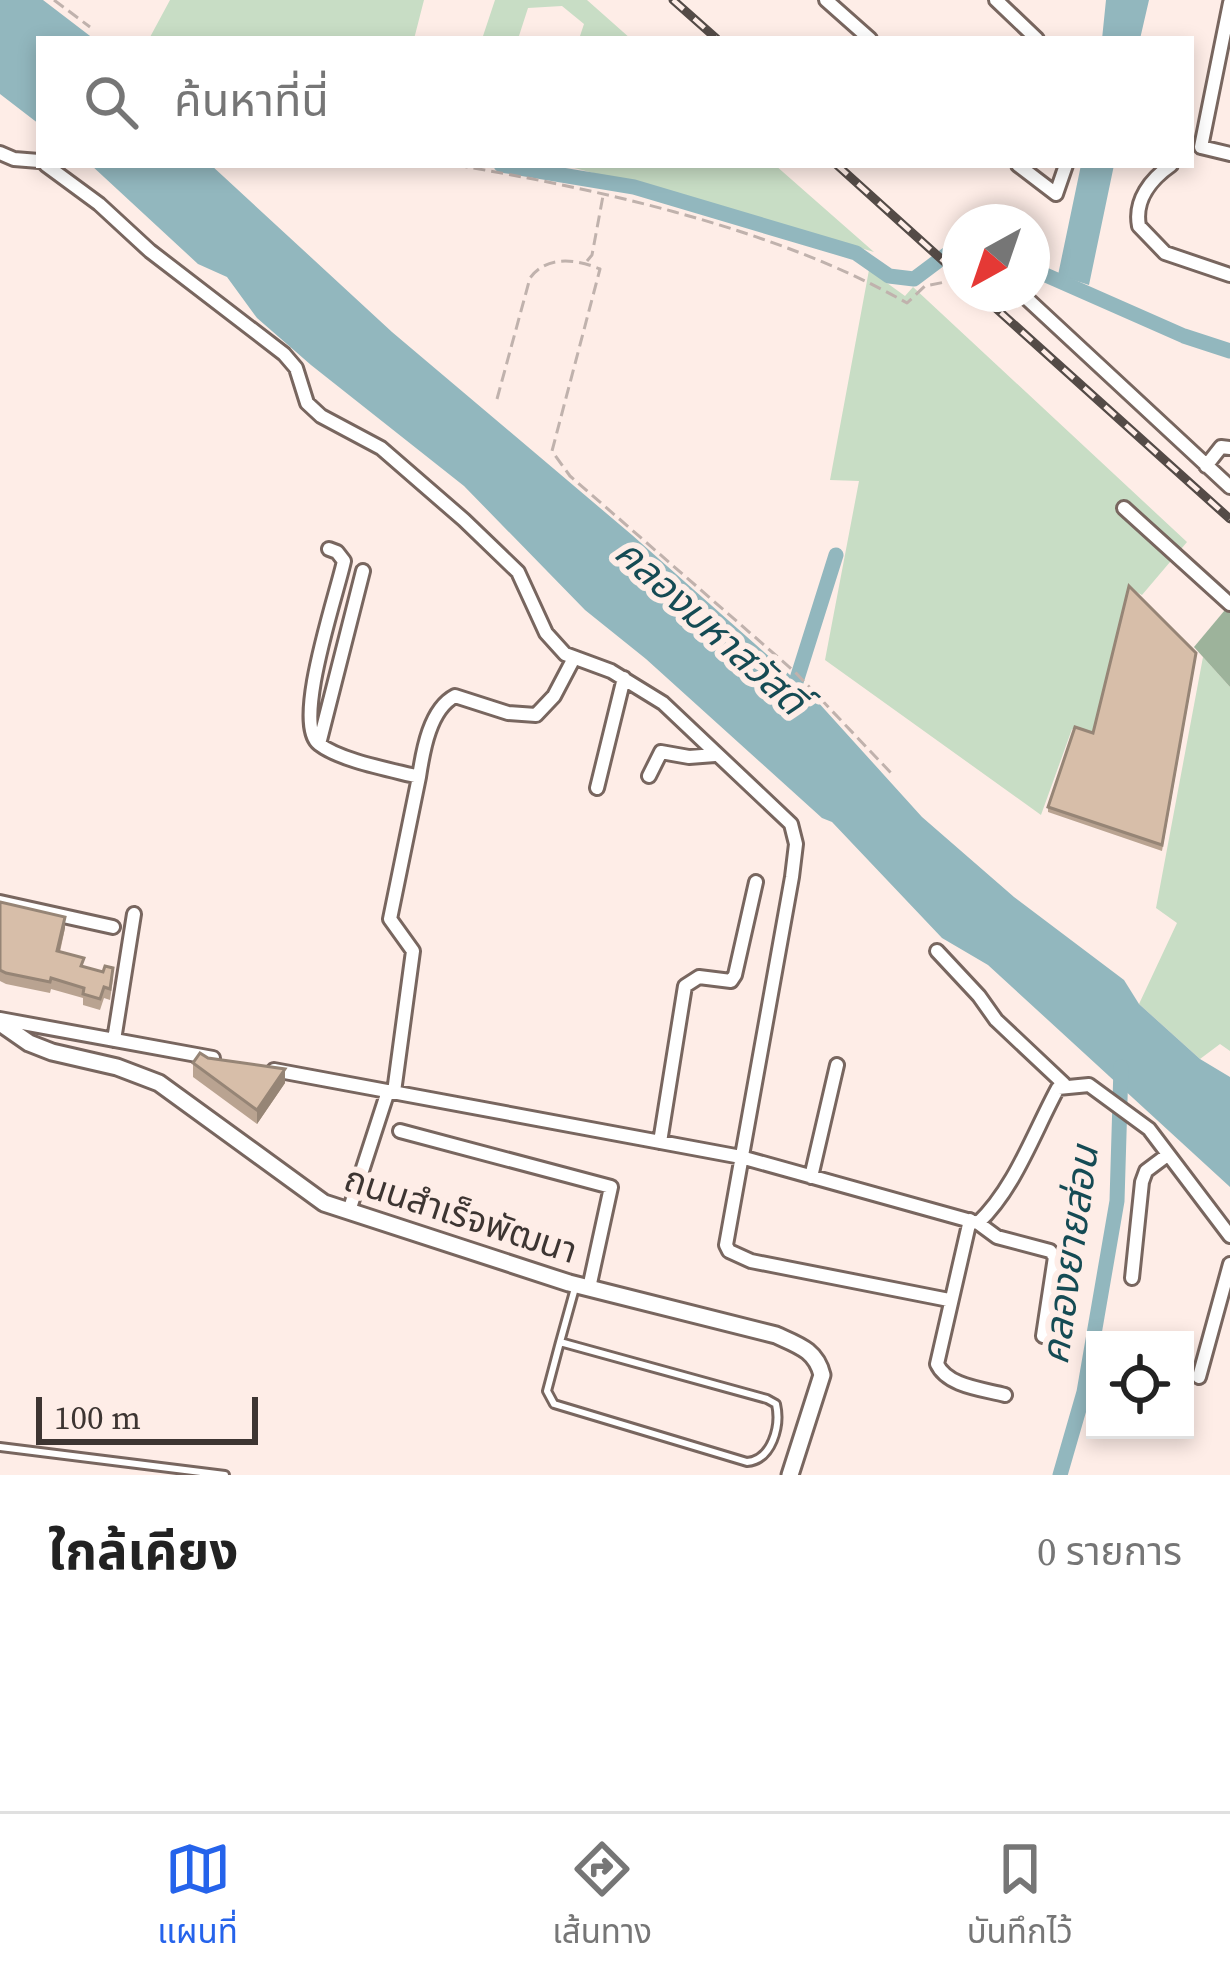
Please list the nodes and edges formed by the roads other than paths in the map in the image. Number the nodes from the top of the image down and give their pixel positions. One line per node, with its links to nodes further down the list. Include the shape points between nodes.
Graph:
1 (826, 0): 5 (street)
2 (996, 0): 6 (street)
3 (1230, 3): 4 (street)
4 (1228, 26): 7 (street)
5 (867, 36)
6 (1034, 36)
7 (1196, 150): 9 (street)
8 (0, 153): 10 (street)
9 (1230, 154)
10 (36, 162)
11 (50, 168): 24 (street, via 284,354 321,416 381,448 464,520 518,572 546,632)
12 (1022, 168): 13 (street, via 1056,194)
13 (1065, 168)
14 (1168, 168): 15 (street, via 1147,188 1139,226 1166,253)
15 (1230, 274)
16 (1041, 312): 18 (street)
17 (1230, 448): 18 (street, via 1221,447)
18 (1206, 466): 19 (street)
19 (1230, 487)
20 (1124, 508): 23 (street)
21 (329, 549): 26 (street, via 344,560 308,722)
22 (363, 572): 26 (street)
23 (1230, 604)
24 (574, 658): 25 (street); 29 (street, via 536,715 449,698)
25 (624, 679): 27 (street, via 663,703); 30 (street)
26 (319, 744): 29 (street)
27 (715, 755): 28 (street, via 663,752); 48 (street, via 795,830)
28 (650, 776)
29 (419, 777): 44 (street, via 390,919 413,951)
30 (597, 788)
31 (756, 882): 46 (street, via 731,981 699,977 685,986)
32 (0, 902): 34 (street)
33 (134, 914): 38 (street)
34 (113, 927)
35 (937, 951): 43 (street)
36 (0, 1021): 38 (street); 39 (street, ถนนสำเร็จพัฒนา)
37 (0, 1036): 39 (lane)
38 (113, 1040): 40 (street)
39 (29, 1043): 50 (street, ถนนสำเร็จพัฒนา, via 159,1083 323,1203)
40 (228, 1061)
41 (250, 1065): 44 (street)
42 (837, 1065): 49 (street)
43 (1064, 1084): 47 (street, via 1088,1084 1132,1114); 51 (street, via 991,1212)
44 (391, 1092): 46 (street); 50 (street)
45 (400, 1131): 55 (street, via 611,1187)
46 (660, 1142): 48 (street)
47 (1164, 1151): 52 (street); 54 (street, via 1142,1182)
48 (741, 1157): 49 (street); 56 (street, via 729,1251)
49 (811, 1177): 51 (street)
50 (349, 1211): 55 (street, ถนนสำเร็จพัฒนา)
51 (974, 1222): 56 (street); 57 (street, via 1055,1257)
52 (1230, 1236)
53 (1230, 1264): 59 (street)
54 (1132, 1278)
55 (583, 1286): 58 (lane); 64 (street, ถนนสำเร็จพัฒนา, via 807,1349 822,1375)
56 (949, 1300): 60 (street, via 940,1373)
57 (1043, 1336)
58 (560, 1342): 58 (lane, via 547,1391 554,1404 747,1462 768,1451 778,1414 767,1399)
59 (1199, 1377)
60 (1005, 1395)
61 (0, 1447): 62 (lane)
62 (165, 1471): 63 (lane)
63 (225, 1475)
64 (790, 1475)

